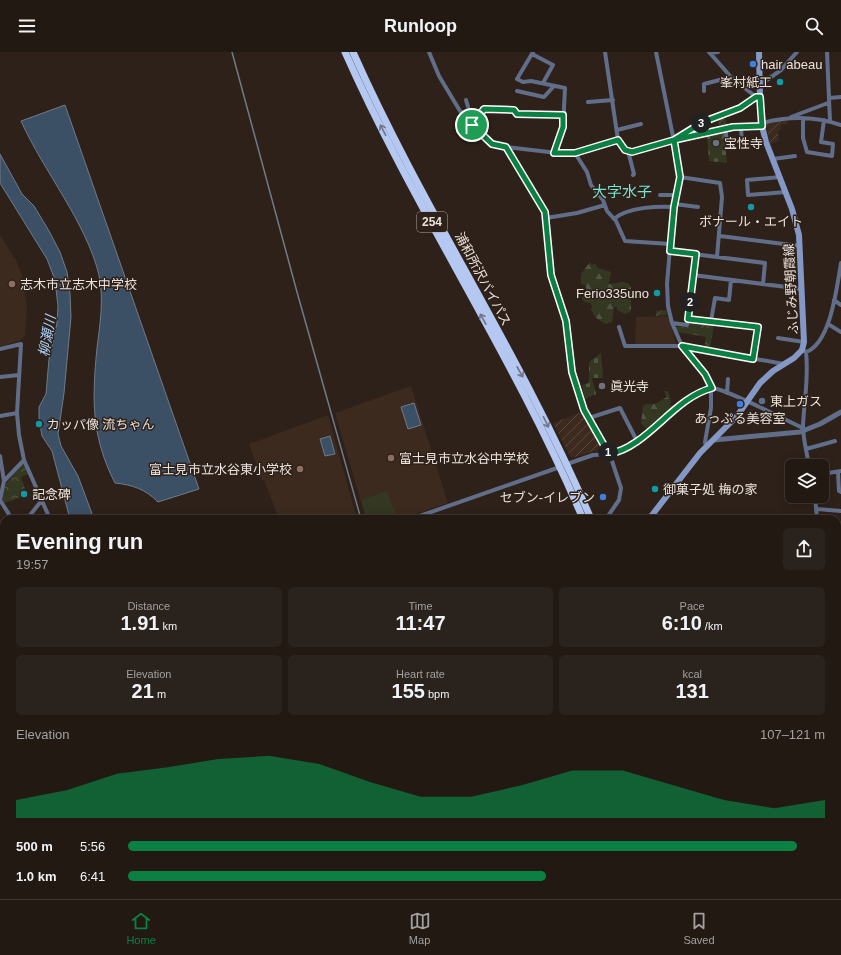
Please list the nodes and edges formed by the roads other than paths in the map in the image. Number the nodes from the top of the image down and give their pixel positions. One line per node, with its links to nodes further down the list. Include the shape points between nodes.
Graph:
1 (345, 52): 106 (highway, 浦和所沢バイパス / 254, one-way to 1, via 390,144)
2 (353, 52): 106 (highway, 浦和所沢バイパス / 254, one-way to 106, via 406,161 542,413)
3 (429, 52): 24 (street, via 439,76)
4 (605, 52): 21 (street)
5 (656, 52): 38 (street)
6 (718, 52): 11 (street)
7 (760, 52): 14 (main road, ふじみ野朝霞線)
8 (797, 52): 14 (street, via 781,70)
9 (827, 52): 22 (street)
10 (533, 53): 13 (street, via 553,65); 13 (street, via 517,79)
11 (710, 53): 12 (street)
12 (731, 77): 17 (street, via 704,84); 18 (street)
13 (543, 84): 15 (street)
14 (760, 85): 18 (main road, ふじみ野朝霞線)
15 (554, 86): 16 (street, via 544,97); 25 (street, via 565,88)
16 (517, 91)
17 (704, 91)
18 (758, 97): 31 (main road, ふじみ野朝霞線); 38 (street, via 748,104 703,122)
19 (841, 97): 22 (street)
20 (466, 100): 24 (street, via 469,110)
21 (613, 100): 23 (street); 36 (street)
22 (829, 100): 26 (street); 29 (street)
23 (588, 102)
24 (462, 113): 32 (street)
25 (563, 115): 32 (street, via 517,114 514,110 484,109); 43 (street, via 563,127)
26 (791, 117): 27 (street); 31 (street)
27 (803, 118): 28 (street); 28 (street, via 803,138 807,152 832,156 833,144 821,142)
28 (824, 120): 29 (street)
29 (830, 121): 33 (street)
30 (642, 124): 36 (street)
31 (762, 124): 34 (street); 46 (main road, ふじみ野朝霞線)
32 (472, 125): 40 (street, via 492,144)
33 (841, 125)
34 (740, 126): 35 (street); 39 (street)
35 (725, 128): 38 (street); 41 (street)
36 (617, 130): 37 (street)
37 (618, 140): 42 (street); 44 (street)
38 (674, 140): 42 (street); 48 (street)
39 (742, 145)
40 (506, 147): 43 (street); 56 (street, via 541,204)
41 (728, 148)
42 (628, 151): 47 (street, via 634,174)
43 (554, 153): 44 (street)
44 (575, 153): 53 (street, via 587,172 591,185)
45 (795, 156): 46 (street)
46 (773, 160): 49 (main road, ふじみ野朝霞線)
47 (632, 175)
48 (680, 177): 52 (street); 58 (street, via 720,183)
49 (780, 177): 50 (main road, ふじみ野朝霞線); 50 (street, via 747,180 748,195)
50 (786, 192): 60 (main road, ふじみ野朝霞線, via 796,222)
51 (660, 195): 52 (street)
52 (677, 195): 54 (street)
53 (605, 205): 56 (street); 57 (street)
54 (675, 206): 55 (street); 57 (street, via 644,208); 59 (street)
55 (698, 207)
56 (546, 218): 95 (street, via 551,275 566,321 572,372 579,397)
57 (614, 219): 59 (street, via 625,241)
58 (720, 236): 60 (street); 63 (street)
59 (670, 244): 61 (street)
60 (800, 246): 69 (main road, ふじみ野朝霞線)
61 (670, 251): 62 (street); 75 (street, via 667,294)
62 (696, 254): 63 (street); 65 (street)
63 (716, 257): 67 (street, via 765,264)
64 (841, 263): 68 (street)
65 (693, 275): 66 (street); 73 (street)
66 (731, 280): 67 (street); 74 (street, via 729,300 715,298)
67 (763, 284): 69 (street)
68 (836, 288): 70 (street); 71 (street)
69 (802, 290): 80 (main road, ふじみ野朝霞線)
70 (841, 292)
71 (834, 300): 72 (street); 76 (street)
72 (841, 305)
73 (688, 319): 74 (street); 75 (street, via 687,325)
74 (712, 322): 84 (street, via 758,327)
75 (672, 323): 81 (street)
76 (828, 324): 78 (street); 83 (street, via 820,340 811,350)
77 (619, 327): 81 (street, via 625,346)
78 (841, 332)
79 (778, 338): 80 (street)
80 (804, 342): 83 (main road, ふじみ野朝霞線)
81 (682, 346): 84 (street); 89 (street, via 705,374)
82 (0, 349): 86 (street, via 21,344)
83 (804, 351): 85 (main road, ふじみ野朝霞線); 96 (street, via 807,385)
84 (753, 359): 85 (street)
85 (784, 364): 91 (main road, ふじみ野朝霞線, via 766,376)
86 (19, 375): 87 (street); 93 (street)
87 (0, 377)
88 (728, 379): 90 (street)
89 (712, 388): 90 (street); 98 (street, via 695,394); 100 (street, via 704,442)
90 (726, 393): 91 (street)
91 (746, 401): 96 (street); 97 (main road, ふじみ野朝霞線, via 737,416)
92 (841, 412): 96 (street)
93 (17, 413): 94 (street); 105 (street)
94 (0, 416)
95 (590, 421): 98 (street, via 592,417 620,408); 102 (street)
96 (803, 430): 97 (street); 101 (street)
97 (714, 440): 100 (main road, ふじみ野朝霞線)
98 (637, 441): 102 (street)
99 (835, 441): 101 (street)
100 (706, 446): 123 (main road, ふじみ野朝霞線)
101 (806, 449): 104 (street)
102 (609, 454): 106 (street, via 593,455); 122 (street, via 621,491)
103 (0, 456): 109 (street)
104 (807, 459)
105 (24, 460): 109 (street); 112 (street)
106 (563, 465): 119 (street); 120 (highway, 浦和所沢バイパス / 254); 121 (highway, 浦和所沢バイパス / 254)
107 (839, 472): 108 (street); 110 (street)
108 (829, 473)
109 (4, 481): 111 (street)
110 (841, 492)
111 (0, 500): 116 (street)
112 (42, 500): 117 (street); 118 (street)
113 (816, 503): 114 (street)
114 (817, 509): 115 (street); 124 (street)
115 (841, 511)
116 (9, 515)
117 (30, 515)
118 (48, 515)
119 (422, 515)
120 (582, 515)
121 (589, 515)
122 (609, 515)
123 (652, 515)
124 (817, 515)
125 (590, 899): 126 (street)
126 (603, 899)

